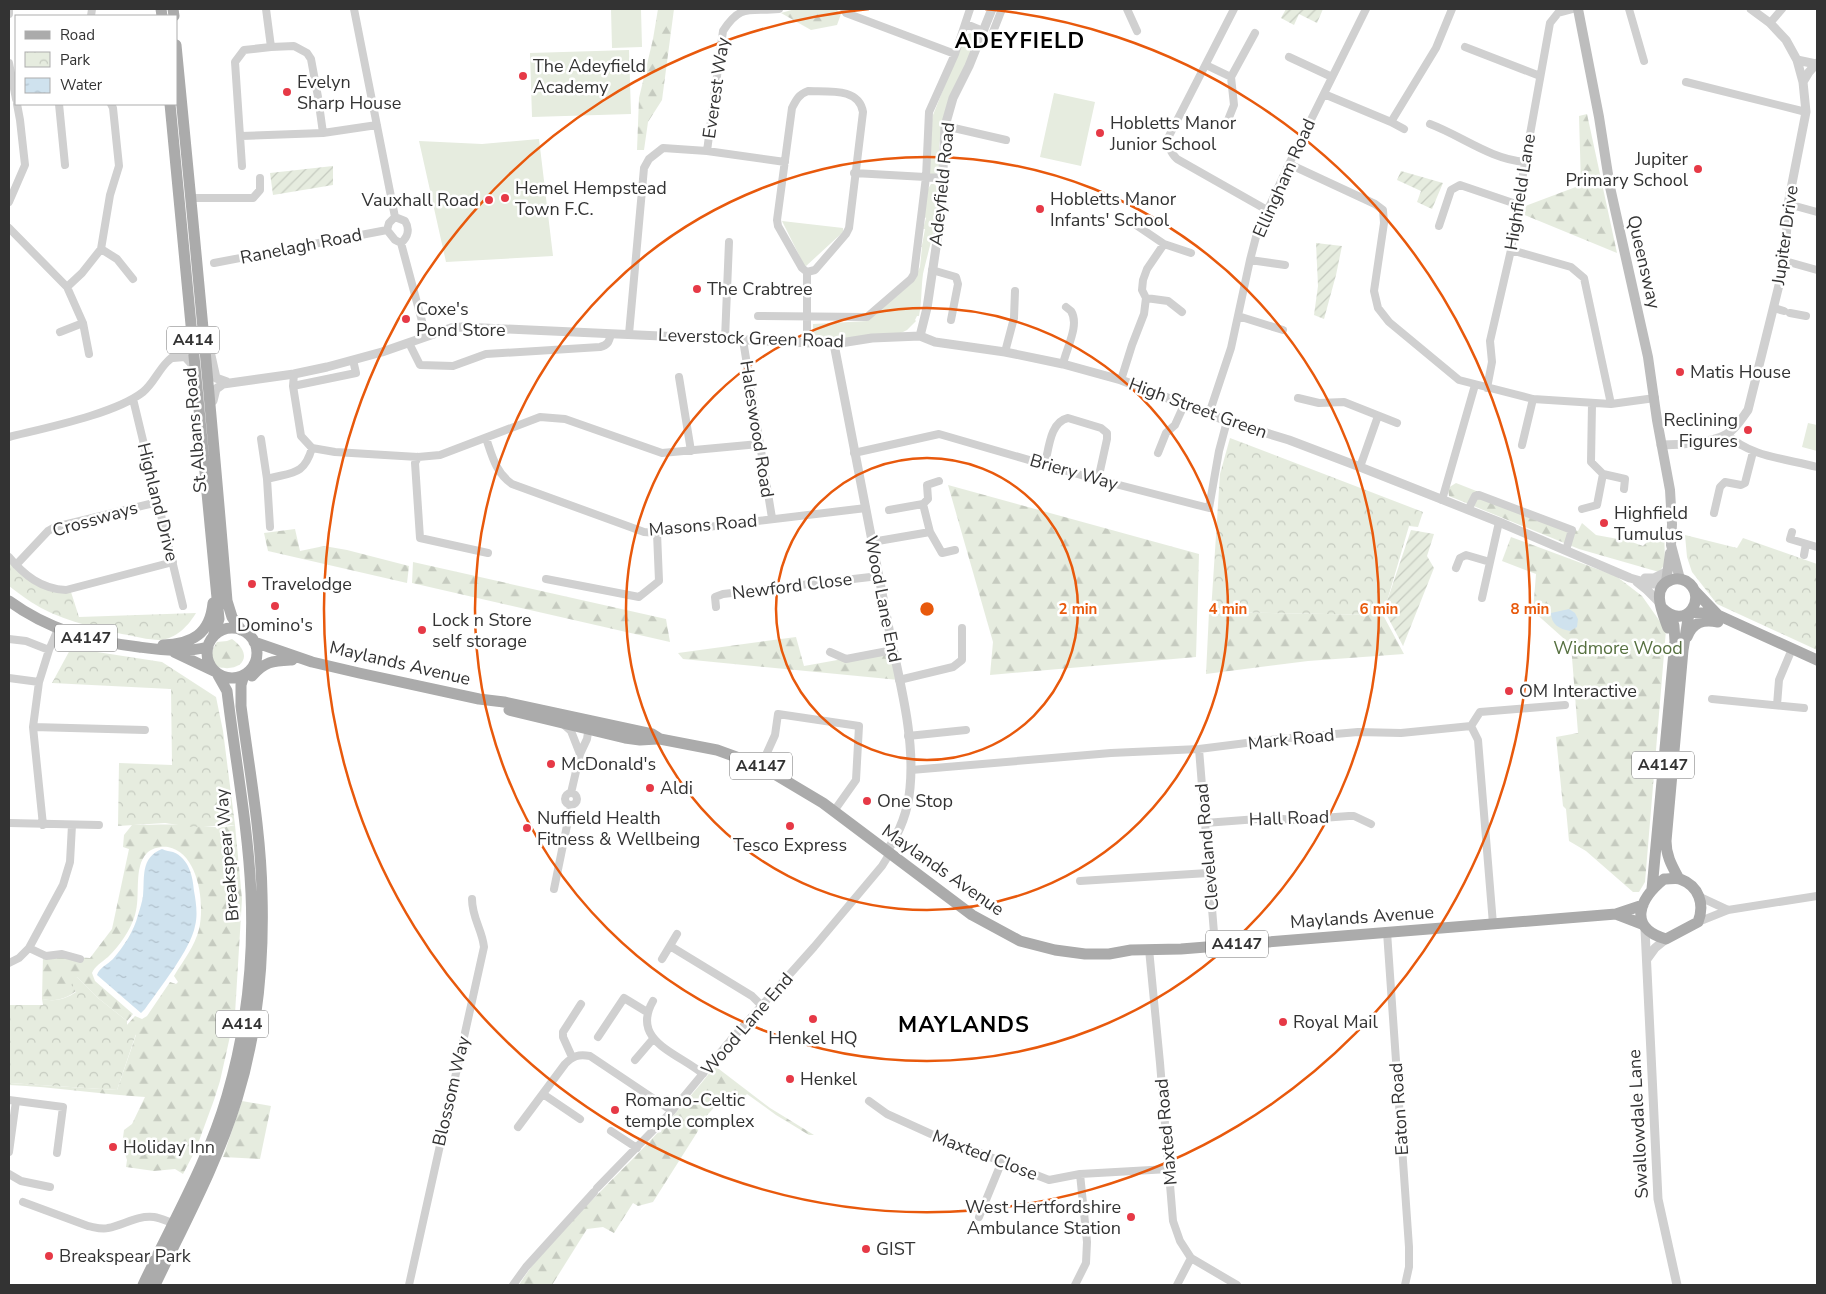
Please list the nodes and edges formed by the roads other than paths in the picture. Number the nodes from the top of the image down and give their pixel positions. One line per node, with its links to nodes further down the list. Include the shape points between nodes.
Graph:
1 (9, 9): 18 (street)
2 (266, 9): 24 (street)
3 (354, 9): 49 (street)
4 (779, 9): 55 (street, Everest Way, via 743,10 731,18 723,30)
5 (844, 9): 26 (street, via 846,13)
6 (970, 9): 20 (street)
7 (992, 9): 21 (street, Adeyfield Road)
8 (1002, 9): 21 (street)
9 (1127, 9): 22 (street)
10 (1234, 9): 31 (street)
11 (1366, 9): 36 (street, Ellingham Road)
12 (1452, 9): 47 (street, via 1429,61)
13 (1573, 9): 34 (street, Highfield Lane, via 1558,13 1550,23)
14 (1578, 9): 129 (main road, Queensway, via 1610,187)
15 (1629, 9): 29 (street)
16 (1751, 9): 19 (street, Jupiter Drive)
17 (1782, 9): 19 (street)
18 (9, 14)
19 (1770, 23): 28 (street, Jupiter Drive, via 1786,40)
20 (966, 24): 21 (street); 26 (street)
21 (988, 31): 50 (street, Adeyfield Road, via 953,98)
22 (1137, 31)
23 (1255, 33): 35 (street)
24 (270, 47): 52 (street, via 294,46 311,59); 53 (street, via 244,50 235,62)
25 (1465, 47): 34 (street)
26 (955, 54): 62 (street, via 930,112)
27 (1289, 58): 36 (street)
28 (1797, 60): 32 (street); 38 (street, Jupiter Drive)
29 (1644, 61)
30 (9, 63): 39 (street)
31 (1206, 64): 35 (street); 69 (street, via 1169,136 1171,153)
32 (1817, 64): 38 (street)
33 (178, 65): 65 (main road, St Albans Road / A414)
34 (1540, 76): 57 (street, Highfield Lane)
35 (1231, 77): 46 (street, via 1234,105)
36 (1332, 77): 40 (street, Ellingham Road)
37 (1686, 82): 45 (street)
38 (1803, 82): 45 (street, Jupiter Drive)
39 (15, 94)
40 (1324, 94): 47 (street); 58 (street, Ellingham Road)
41 (17, 105): 66 (street, via 24,165)
42 (59, 105): 59 (street)
43 (111, 105): 79 (street, via 119,166 110,195)
44 (170, 105): 108 (main road, St Albans Road / A414)
45 (1806, 112): 67 (street, Jupiter Drive)
46 (1228, 120)
47 (1391, 122): 51 (street)
48 (1430, 124): 57 (street, via 1497,156)
49 (377, 125): 52 (street); 71 (street)
50 (945, 126): 54 (street); 64 (street, Adeyfield Road)
51 (1404, 130)
52 (322, 133): 53 (street)
53 (241, 136): 60 (street)
54 (1006, 140)
55 (707, 151): 56 (street); 105 (street, via 663,148 649,159 644,168)
56 (786, 162): 61 (street, via 792,108 796,99 808,92 849,94 862,106 863,112); 88 (street, via 778,226)
57 (1525, 162): 68 (street, Highfield Lane)
58 (1289, 164): 69 (street, Ellingham Road); 125 (street, via 1383,210 1374,291 1378,308 1389,322 1459,380)
59 (65, 165)
60 (242, 166)
61 (854, 173): 62 (street); 88 (street, via 846,234 815,270)
62 (926, 177): 64 (street); 97 (street, via 911,279 867,317)
63 (260, 178): 65 (street, via 260,190 253,198)
64 (943, 178): 86 (street, Adeyfield Road)
65 (191, 198): 121 (main road, St Albans Road / A414)
66 (9, 202)
67 (1788, 204): 70 (street); 83 (street, Jupiter Drive)
68 (1519, 205): 73 (street, via 1460,186 1451,190); 80 (street, Highfield Lane)
69 (1267, 210): 82 (street, Ellingham Road)
70 (1817, 212)
71 (394, 216): 75 (street); 76 (street, via 405,221 408,227)
72 (1136, 225): 78 (street)
73 (1439, 226)
74 (9, 228): 90 (street)
75 (388, 230): 76 (street, via 395,240); 84 (street, Ranelagh Road)
76 (401, 242): 106 (street)
77 (729, 242): 109 (street)
78 (1164, 244): 81 (street); 92 (street, via 1143,280 1142,290)
79 (101, 249): 89 (street, via 117,259); 90 (street)
80 (1511, 250): 127 (street, Highfield Lane, via 1490,341 1492,362); 133 (street, via 1571,266 1584,278)
81 (1191, 253)
82 (1250, 260): 85 (street); 98 (street, Ellingham Road)
83 (1785, 261): 87 (street); 94 (street, Jupiter Drive)
84 (214, 263)
85 (1285, 265)
86 (932, 270): 100 (street, via 956,277 958,284); 107 (street, Adeyfield Road)
87 (1817, 270)
88 (807, 272): 97 (street)
89 (133, 279)
90 (67, 287): 101 (street)
91 (1015, 291): 114 (street, via 1014,318)
92 (1146, 298): 95 (street, via 1168,301); 123 (street, via 1144,314)
93 (1066, 307): 118 (street, via 1072,311 1074,319)
94 (1774, 308): 99 (street); 140 (street, Jupiter Drive, via 1748,410)
95 (1182, 312)
96 (758, 316): 97 (street)
97 (807, 316): 112 (street)
98 (1238, 316): 102 (street); 135 (street, Ellingham Road)
99 (1806, 316)
100 (951, 320)
101 (83, 323): 103 (street); 115 (street)
102 (1283, 330)
103 (60, 332)
104 (611, 334): 105 (street, Leverstock Green Road); 106 (street, Leverstock Green Road, via 462,327); 111 (street, via 606,346 486,354 453,366 420,365)
105 (629, 334): 109 (street, Leverstock Green Road)
106 (426, 336): 111 (street, Leverstock Green Road)
107 (920, 336): 113 (street, Leverstock Green Road); 114 (street, High Street Green, via 935,342)
108 (193, 337): 116 (street); 119 (main road, St Albans Road / A414)
109 (725, 339): 110 (street, Leverstock Green Road)
110 (743, 340): 112 (street, Leverstock Green Road); 144 (street, Haleswood Road)
111 (409, 343): 117 (street, Leverstock Green Road)
112 (807, 343): 113 (street, Leverstock Green Road)
113 (834, 344): 150 (street, Wood Lane End)
114 (1005, 352): 118 (street, High Street Green)
115 (90, 354)
116 (171, 358): 119 (street, via 185,357); 130 (street, via 148,387)
117 (353, 360): 120 (street, Leverstock Green Road); 126 (street, via 356,373)
118 (1063, 364): 123 (street, High Street Green)
119 (195, 369): 139 (main road, St Albans Road / A414)
120 (294, 374): 124 (street, Leverstock Green Road); 126 (street)
121 (212, 377): 124 (street, Leverstock Green Road); 139 (main road, St Albans Road / A414)
122 (679, 377): 148 (street)
123 (1121, 380): 134 (street, High Street Green)
124 (227, 382): 139 (street, via 214,393)
125 (1475, 385): 127 (street); 161 (street)
126 (292, 386): 147 (street, via 301,436)
127 (1486, 388): 131 (street)
128 (1298, 398): 136 (street, via 1319,403 1344,402)
129 (1655, 398): 133 (street); 146 (main road, Queensway)
130 (133, 399): 141 (street); 162 (street, Highland Drive)
131 (1533, 399): 132 (street); 145 (street)
132 (1592, 404): 133 (street); 156 (street, via 1591,462)
133 (1611, 404)
134 (1184, 405): 135 (street, High Street Green); 151 (street, via 1175,425 1166,432)
135 (1209, 414): 137 (street, High Street Green)
136 (1378, 416): 138 (street); 154 (street)
137 (1228, 422): 154 (street, High Street Green, via 1289,440); 158 (street, Briery Way, via 1209,508)
138 (1397, 423)
139 (207, 424): 190 (main road, St Albans Road / A414); 205 (main road, St Albans Road / A414, via 228,601 232,618)
140 (1728, 434): 146 (street); 149 (street, via 1734,442)
141 (9, 437)
142 (486, 438): 148 (street, via 540,417 565,419 662,453); 152 (street, via 440,455); 174 (street, Masons Road, via 497,468 512,484 644,532)
143 (261, 439): 157 (street)
144 (759, 444): 148 (street); 169 (street, Haleswood Road)
145 (1522, 445)
146 (1662, 445): 177 (main road, Queensway)
147 (312, 448): 152 (street); 157 (street, via 308,462 301,470)
148 (691, 451)
149 (1753, 452): 155 (street); 168 (street, via 1745,483 1726,482 1720,487)
150 (854, 453): 153 (street, Briery Way, via 940,434); 164 (street, Wood Lane End)
151 (1158, 453)
152 (418, 457): 181 (street, via 415,463 420,538)
153 (1045, 464): 158 (street, Briery Way); 158 (street, via 1055,425 1068,418 1101,428 1107,433)
154 (1360, 467): 161 (street, High Street Green)
155 (1817, 467)
156 (1603, 474): 160 (street, via 1625,479); 165 (street, via 1597,505)
157 (267, 479): 171 (street)
158 (1098, 480)
159 (938, 482): 163 (street, via 927,485 928,498)
160 (1624, 489)
161 (1442, 500): 167 (street, High Street Green)
162 (158, 502): 184 (street, Highland Drive); 186 (street, Crossways, via 48,531)
163 (923, 504): 166 (street); 172 (street)
164 (866, 508): 169 (street, Masons Road); 175 (street, Wood Lane End)
165 (1582, 509)
166 (889, 510)
167 (1468, 510): 170 (street, High Street Green); 180 (street, via 1475,496 1479,495 1572,530)
168 (1714, 513)
169 (772, 518): 174 (street, Masons Road)
170 (1499, 522): 180 (street, High Street Green); 185 (street)
171 (270, 528)
172 (930, 532): 175 (street); 179 (street, via 942,553)
173 (1792, 532): 176 (street, via 1790,539)
174 (657, 533): 192 (street, via 659,581 639,597)
175 (872, 542): 189 (street, Wood Lane End)
176 (1806, 544): 178 (street); 183 (street)
177 (1670, 545): 193 (main road, Queensway); 194 (main road, Queensway); 195 (main road, Queensway)
178 (1817, 547)
179 (955, 550)
180 (1566, 550): 188 (street, High Street Green)
181 (488, 553)
182 (9, 556): 186 (street)
183 (1804, 556)
184 (174, 562): 186 (street, via 66,590 43,585); 198 (street, Highland Drive)
185 (1490, 562): 187 (street, via 1466,555 1460,558); 196 (street)
186 (16, 565)
187 (1456, 568)
188 (1611, 569): 191 (street, High Street Green); 193 (street, High Street Green)
189 (879, 576): 199 (street, Newford Close, via 722,594 715,598); 213 (street, Wood Lane End)
190 (214, 577): 208 (main road, St Albans Road / A414, via 219,619); 210 (main road, A4147, via 212,610 203,631 173,645)
191 (1630, 578): 193 (street, High Street Green, via 1650,584); 200 (street, High Street Green)
192 (546, 579)
193 (1666, 579): 194 (main road); 200 (main road, via 1659,594)
194 (1680, 579): 195 (main road)
195 (1693, 589): 201 (main road, via 1695,602); 202 (main road)
196 (1482, 598)
197 (9, 601): 204 (main road, A4147)
198 (184, 606)
199 (716, 607)
200 (1665, 609): 201 (main road, via 1682,616); 259 (main road, A4147, via 1675,633)
201 (1689, 613): 202 (main road); 214 (main road, A4147)
202 (1720, 616): 206 (main road, A4147)
203 (962, 628): 224 (street, via 962,660 954,667)
204 (58, 629): 210 (main road, A4147, via 104,643); 212 (street)
205 (241, 630): 208 (main road, via 227,629); 209 (main road)
206 (1760, 635): 211 (main road, A4147); 214 (main road, A4147, via 1702,620 1689,632)
207 (9, 640): 212 (street, via 26,641)
208 (210, 642): 215 (main road, A4147, via 193,651); 221 (main road, via 209,663)
209 (254, 642): 219 (main road, Maylands Avenue / A4147); 220 (main road, via 257,651)
210 (141, 648): 215 (main road, A4147)
211 (1792, 648): 218 (main road, A4147); 229 (street, via 1779,680)
212 (49, 650): 225 (street)
213 (893, 650): 216 (street, via 846,659); 224 (street, Wood Lane End)
214 (1684, 650): 256 (main road, A4147, via 1666,841 1670,864)
215 (172, 652): 221 (main road, A4147)
216 (830, 652)
217 (292, 660): 219 (main road, Maylands Avenue / A4147); 220 (main road, Maylands Avenue / A4147, via 268,656); 230 (main road, via 261,666 246,685)
218 (1817, 660)
219 (312, 662): 226 (main road, Maylands Avenue / A4147)
220 (255, 663): 222 (main road)
221 (216, 673): 222 (main road, via 227,677); 306 (main road, Breakspear Way / A414, via 227,691 248,855 250,960 241,1029 227,1096 205,1157)
222 (244, 675): 230 (main road, Breakspear Way / A414)
223 (9, 678): 225 (street)
224 (899, 680): 240 (street, Wood Lane End)
225 (40, 682): 236 (street)
226 (479, 699): 232 (main road, Maylands Avenue / A4147); 233 (main road, Maylands Avenue / A4147)
227 (1712, 699): 229 (street)
228 (1565, 705): 235 (street, via 1480,712)
229 (1776, 705): 231 (street)
230 (241, 706): 309 (main road, Breakspear Way / A414, via 260,854 262,931 258,997 246,1063 224,1138)
231 (1804, 708)
232 (544, 711): 233 (main road, via 545,715); 234 (main road, Maylands Avenue / A4147)
233 (560, 723): 234 (main road, Maylands Avenue / A4147); 244 (street, via 570,731)
234 (587, 725): 237 (main road, Maylands Avenue / A4147); 242 (main road, Maylands Avenue / A4147); 244 (street)
235 (1471, 726): 243 (street, Mark Road, via 1401,733 1358,732 1297,737); 267 (street, via 1478,740)
236 (33, 727): 238 (street); 251 (street)
237 (622, 728): 241 (main road, Maylands Avenue / A4147, via 652,734); 242 (main road)
238 (145, 730)
239 (966, 730): 240 (street)
240 (908, 736): 246 (street, Wood Lane End)
241 (660, 739): 242 (main road, Maylands Avenue / A4147); 245 (main road, Maylands Avenue / A4147, via 717,750)
242 (640, 740)
243 (1199, 749): 246 (street, Mark Road); 249 (street, Cleveland Road)
244 (580, 754): 258 (street, via 571,793 577,799 571,806)
245 (761, 766): 247 (main road, Maylands Avenue / A4147); 247 (street, via 775,735 778,714 860,726 856,780)
246 (911, 770): 254 (street, Wood Lane End, via 907,807)
247 (834, 811): 254 (main road, Maylands Avenue / A4147)
248 (9, 823): 251 (street)
249 (1205, 823): 250 (street, Hall Road, via 1354,816); 255 (street, Cleveland Road)
250 (1371, 824)
251 (43, 825): 252 (street)
252 (72, 825): 253 (street); 274 (street, via 66,876)
253 (99, 825)
254 (888, 852): 275 (main road, Maylands Avenue / A4147, via 972,915 1020,941 1084,954); 282 (street, Wood Lane End, via 868,882)
255 (1208, 873): 257 (street); 272 (street, Cleveland Road)
256 (1679, 879): 259 (main road, via 1664,879); 261 (main road)
257 (1080, 881)
258 (554, 889)
259 (1652, 889): 263 (main road)
260 (1817, 896): 264 (street)
261 (1700, 897): 264 (street); 266 (main road)
262 (472, 899): 310 (street, Blossom Way, via 484,946)
263 (1643, 905): 265 (main road, Maylands Avenue / A4147); 268 (main road)
264 (1728, 910): 266 (street)
265 (1616, 914): 267 (main road, Maylands Avenue / A4147); 268 (main road, Maylands Avenue / A4147)
266 (1698, 922): 271 (main road)
267 (1493, 924): 269 (main road, Maylands Avenue / A4147)
268 (1643, 926): 271 (main road, via 1655,936); 278 (street, Swallowdale Lane)
269 (1387, 932): 272 (main road, Maylands Avenue / A4147); 315 (street, Eaton Road, via 1409,1247)
270 (678, 934): 273 (street)
271 (1666, 939): 278 (street)
272 (1215, 945): 275 (main road, Maylands Avenue / A4147)
273 (670, 946): 277 (street); 282 (street, via 752,996)
274 (29, 948): 276 (street, via 46,956 62,954); 279 (street)
275 (1149, 949): 300 (street, Maxted Road)
276 (80, 958)
277 (662, 959)
278 (1647, 959): 316 (street, Swallowdale Lane, via 1658,1199)
279 (9, 963)
280 (654, 1001): 283 (street)
281 (581, 1004): 286 (street, via 563,1032)
282 (762, 1006): 288 (street, Wood Lane End)
283 (647, 1012): 284 (street, via 624,998); 285 (street, via 646,1021)
284 (598, 1037)
285 (653, 1039): 287 (street); 288 (street)
286 (572, 1057): 289 (street); 292 (street, via 590,1056)
287 (635, 1060)
288 (703, 1074): 292 (street, Wood Lane End)
289 (543, 1094): 293 (street); 294 (street)
290 (12, 1100): 297 (street); 298 (street, via 63,1107)
291 (869, 1101): 299 (street, Maxted Close, via 887,1114 931,1134)
292 (672, 1111): 296 (street, Wood Lane End)
293 (580, 1119)
294 (518, 1127)
295 (611, 1132): 296 (street)
296 (637, 1148): 311 (street, Wood Lane End)
297 (9, 1152)
298 (57, 1153)
299 (1002, 1161): 302 (street, Maxted Close, via 1049,1180); 305 (street)
300 (1169, 1169): 302 (street, Maxted Close); 307 (street, Maxted Road, via 1173,1221)
301 (9, 1174): 303 (street, via 21,1181)
302 (1080, 1174): 312 (street, via 1087,1242 1086,1263)
303 (50, 1187)
304 (23, 1202): 306 (street, via 98,1228 107,1229 149,1217)
305 (979, 1216)
306 (173, 1223): 308 (main road, Breakspear Way / A414)
307 (1191, 1258): 313 (street); 314 (street, Maxted Road)
308 (143, 1285)
309 (154, 1285)
310 (409, 1285)
311 (513, 1285)
312 (1075, 1285)
313 (1177, 1285)
314 (1237, 1285)
315 (1405, 1285)
316 (1677, 1285)

